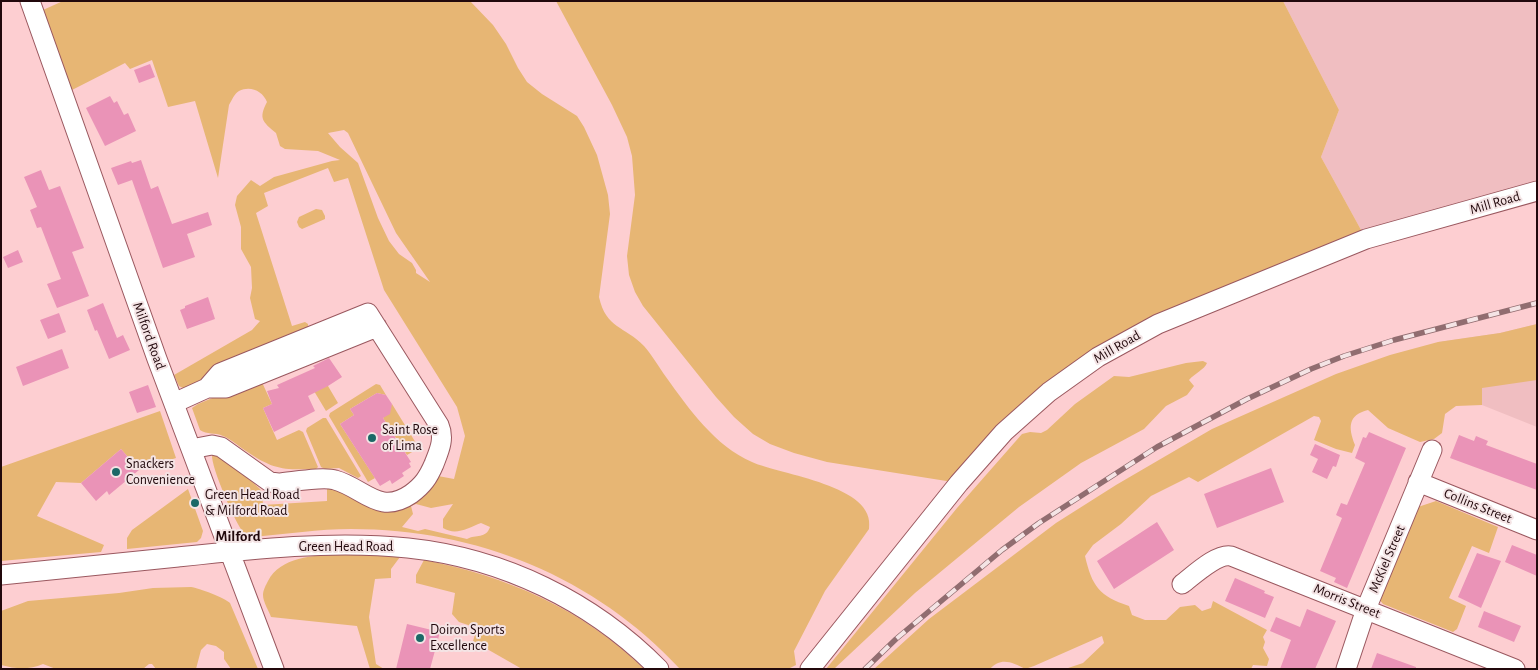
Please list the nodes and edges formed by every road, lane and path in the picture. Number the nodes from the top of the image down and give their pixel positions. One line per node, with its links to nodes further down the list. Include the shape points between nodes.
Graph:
1 (30, 1): 3 (street, Milford Road)
2 (1537, 191): 14 (street, Mill Road, via 1366,239 1158,324 1098,356 1049,392 1004,432 959,483)
3 (174, 403): 4 (street, Milford Road); 4 (street, via 207,388 220,373 293,352 373,320 441,430 442,443 430,475 422,486 393,503 383,503 333,479 273,483 221,447 212,445)
4 (191, 450): 8 (street, Milford Road)
5 (1432, 450): 6 (street, McKiel Street)
6 (1418, 482): 7 (street, Collins Street); 11 (street, McKiel Street)
7 (1537, 530)
8 (230, 551): 9 (street, Green Head Road); 12 (street, Milford Road); 13 (street, Green Head Road, via 372,546 429,551 480,561 528,579 578,605 616,631)
9 (1, 575)
10 (1182, 584): 11 (street, Morris Street, via 1219,557 1227,555)
11 (1366, 609): 15 (street, McKiel Street); 16 (street, Morris Street)
12 (274, 669)
13 (659, 669)
14 (810, 669)
15 (1346, 669)
16 (1515, 669)

